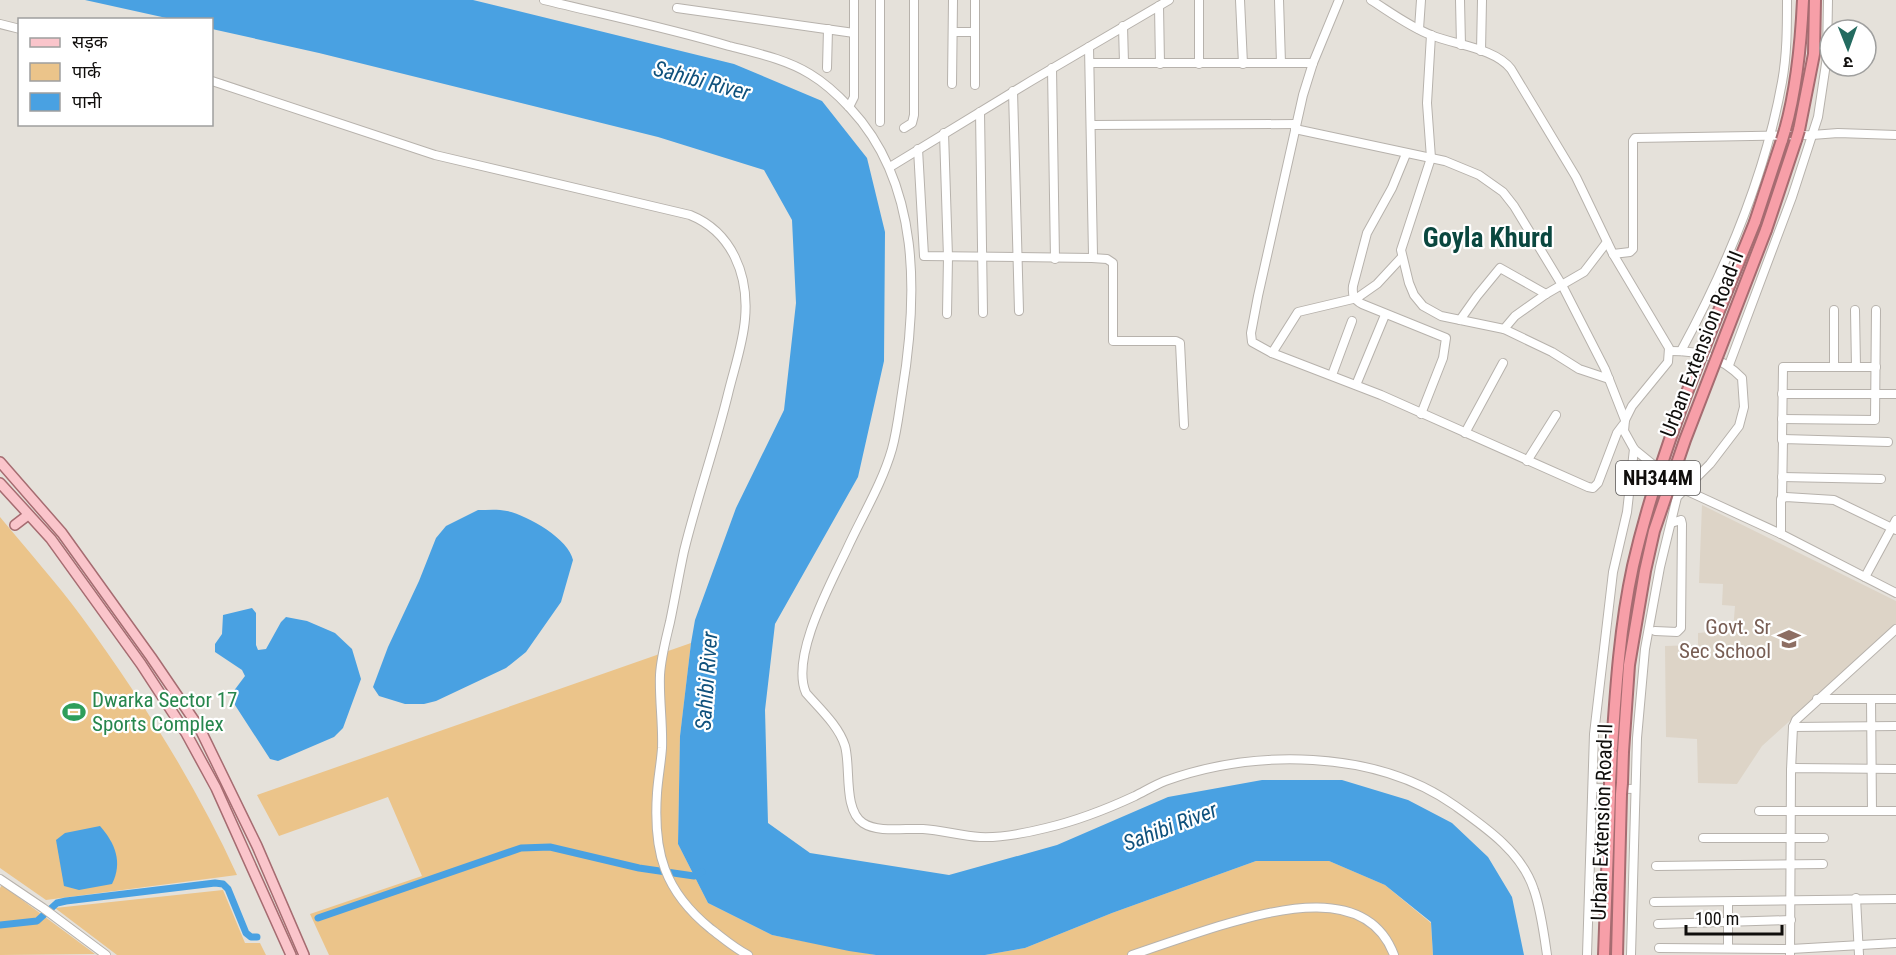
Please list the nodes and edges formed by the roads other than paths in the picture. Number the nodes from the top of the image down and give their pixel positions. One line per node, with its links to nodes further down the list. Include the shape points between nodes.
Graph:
1 (544, 0): 47 (street, via 672,29 787,63 818,79)
2 (854, 0): 29 (street)
3 (880, 0): 49 (street)
4 (914, 0): 52 (street, via 914,115 912,123)
5 (953, 0): 27 (street)
6 (975, 0): 28 (street)
7 (1169, 0): 20 (street)
8 (1198, 0): 39 (street)
9 (1240, 0): 40 (street)
10 (1280, 0): 37 (street)
11 (1339, 0): 38 (street)
12 (1371, 0): 26 (street)
13 (1421, 0): 26 (street)
14 (1460, 0): 31 (street)
15 (1482, 0): 33 (street)
16 (1787, 0): 54 (street, via 1783,80)
17 (1803, 0): 131 (highway, Urban Extension Road-II / NH344M, bridge, via 1791,111 1784,135 1755,222 1666,451 1633,567 1617,667 1611,748)
18 (1815, 0): 131 (highway, Urban Extension Road-II / NH344M, bridge, via 1814,54 1798,135 1654,531 1629,665 1623,752)
19 (1828, 0): 55 (street, via 1827,57)
20 (1159, 6): 23 (street); 36 (street)
21 (677, 8): 25 (street)
22 (0, 24): 24 (street)
23 (1123, 26): 32 (street); 35 (street)
24 (18, 28)
25 (828, 29): 29 (street); 41 (street)
26 (1419, 29): 30 (street)
27 (953, 32): 28 (street); 44 (street)
28 (975, 32): 45 (street)
29 (854, 33): 47 (street, via 854,97)
30 (1431, 35): 31 (street); 59 (street, via 1427,94)
31 (1461, 45): 33 (street)
32 (1089, 46): 34 (street); 42 (street)
33 (1481, 51): 61 (street, via 1500,58 1511,69 1575,177)
34 (1090, 63): 35 (street); 50 (street)
35 (1124, 63): 36 (street)
36 (1160, 63): 39 (street)
37 (1281, 63): 38 (street); 40 (street)
38 (1313, 63): 51 (street)
39 (1199, 64): 40 (street)
40 (1243, 64)
41 (827, 68)
42 (1052, 68): 46 (street); 68 (street)
43 (213, 81): 160 (street, via 435,155 690,215 715,229 730,247 744,288 744,326 717,442 684,549 662,659 657,816 664,869 674,889 699,918)
44 (952, 84)
45 (975, 85)
46 (1013, 91): 48 (street); 66 (street)
47 (849, 107): 60 (street, via 872,135)
48 (980, 112): 53 (street); 63 (street)
49 (880, 122)
50 (1091, 125): 51 (street); 67 (street)
51 (1295, 126): 58 (street); 84 (street, via 1250,336 1255,345)
52 (904, 128)
53 (944, 133): 57 (street); 64 (street)
54 (1770, 135): 55 (street); 62 (street, via 1635,138 1634,249); 83 (street, via 1724,263)
55 (1812, 135): 56 (street); 86 (street)
56 (1896, 135)
57 (918, 149): 60 (street); 64 (street, via 923,255)
58 (1406, 154): 59 (street); 71 (street, via 1367,233 1353,286)
59 (1431, 158): 65 (street, via 1404,237); 69 (street, via 1479,176 1503,192)
60 (890, 167): 163 (street, via 904,212 911,308 909,351 895,437 882,477 823,600 802,666 806,693 844,742 851,805 857,818 874,827 993,837 1060,825 1164,782 1232,764 1302,760 1369,768 1400,776 1440,796 1512,852 1535,891)
61 (1607, 242): 62 (street); 69 (street, via 1586,270)
62 (1613, 254): 82 (street)
63 (981, 256): 64 (street); 66 (street); 76 (street)
64 (948, 257): 77 (street)
65 (1402, 257): 71 (street, via 1377,284); 79 (street, via 1419,302 1441,316)
66 (1018, 258): 68 (street); 75 (street)
67 (1092, 258): 68 (street); 100 (street, via 1113,263 1113,341 1180,343)
68 (1055, 259)
69 (1562, 285): 70 (street); 91 (street)
70 (1546, 294): 79 (street, via 1500,268); 81 (street)
71 (1355, 299): 78 (street); 84 (street, via 1298,312)
72 (1834, 310): 87 (street)
73 (1855, 310): 88 (street)
74 (1876, 310): 89 (street)
75 (1019, 311)
76 (983, 313)
77 (947, 314)
78 (1385, 315): 92 (street); 96 (street, via 1446,338 1443,358)
79 (1460, 320): 81 (street)
80 (1352, 321): 90 (street)
81 (1504, 329): 91 (street, via 1579,369)
82 (1670, 351): 83 (street); 99 (street, via 1668,362 1632,406)
83 (1681, 351): 86 (street, via 1707,354)
84 (1272, 353): 90 (street)
85 (1503, 363): 101 (street)
86 (1729, 365): 110 (street, via 1742,378 1744,407 1738,426 1710,464)
87 (1834, 367): 88 (street); 95 (street, via 1784,366)
88 (1856, 367): 89 (street)
89 (1876, 368): 93 (street)
90 (1332, 375): 92 (street)
91 (1609, 379): 99 (street)
92 (1356, 385): 96 (street)
93 (1876, 393): 94 (street); 95 (street); 98 (street, via 1874,420)
94 (1896, 393)
95 (1782, 394): 98 (street)
96 (1421, 414): 101 (street)
97 (1556, 415): 105 (street)
98 (1782, 419): 102 (street)
99 (1624, 422): 104 (street, via 1624,433); 105 (street, via 1593,488)
100 (1184, 425)
101 (1465, 433): 105 (street)
102 (1782, 440): 103 (street); 107 (street)
103 (1888, 442)
104 (1634, 449): 110 (street); 130 (street, via 1627,512 1613,572 1594,734)
105 (1527, 461)
106 (0, 462): 159 (main road, via 62,533 200,729)
107 (1782, 477): 108 (street); 111 (street)
108 (1881, 479)
109 (0, 483): 112 (main road)
110 (1683, 489): 113 (street); 116 (street)
111 (1782, 498): 115 (street, via 1830,498); 116 (street)
112 (28, 514): 114 (main road); 158 (main road, via 94,598 186,733 216,788)
113 (1671, 523): 120 (street, via 1681,520 1682,524 1681,628 1677,632); 132 (street, via 1645,649)
114 (15, 525)
115 (1894, 526): 117 (street)
116 (1781, 534): 117 (street)
117 (1865, 577): 118 (street)
118 (1896, 593)
119 (1896, 629): 121 (street)
120 (1655, 631)
121 (1817, 699): 122 (street); 125 (street)
122 (1871, 699): 123 (street); 126 (street)
123 (1896, 699)
124 (1896, 726): 126 (street)
125 (1793, 727): 126 (street); 129 (street)
126 (1872, 727): 127 (street)
127 (1872, 769): 128 (street); 129 (street); 134 (street)
128 (1896, 769)
129 (1791, 770): 133 (street)
130 (1593, 788): 132 (street); 164 (street)
131 (1616, 788): 165 (highway, Urban Extension Road-II / NH344M); 166 (highway, Urban Extension Road-II / NH344M)
132 (1635, 789): 167 (street)
133 (1791, 810): 134 (street); 135 (street); 137 (street)
134 (1872, 810): 136 (street)
135 (1759, 811)
136 (1896, 811)
137 (1791, 837): 138 (street); 139 (street); 141 (street)
138 (1703, 838)
139 (1824, 838)
140 (1823, 864): 141 (street)
141 (1791, 865): 142 (street); 146 (street)
142 (1656, 866)
143 (0, 879): 157 (street)
144 (1856, 898): 145 (street); 146 (street); 153 (street)
145 (1896, 898)
146 (1791, 901): 148 (street); 149 (street)
147 (1654, 902): 148 (street)
148 (1728, 902): 150 (street)
149 (1791, 920): 150 (street); 156 (street)
150 (1728, 922): 151 (street); 155 (street)
151 (1658, 924)
152 (1896, 942): 153 (street)
153 (1859, 944): 156 (street); 168 (street)
154 (1659, 948): 155 (street)
155 (1728, 948): 156 (street)
156 (1790, 952)
157 (106, 955)
158 (291, 955)
159 (304, 955)
160 (748, 955)
161 (1132, 955): 162 (street, via 1280,909 1309,907 1335,909 1369,921 1384,934)
162 (1394, 955)
163 (1547, 955)
164 (1587, 955)
165 (1604, 955)
166 (1617, 955)
167 (1631, 955)
168 (1859, 955)

